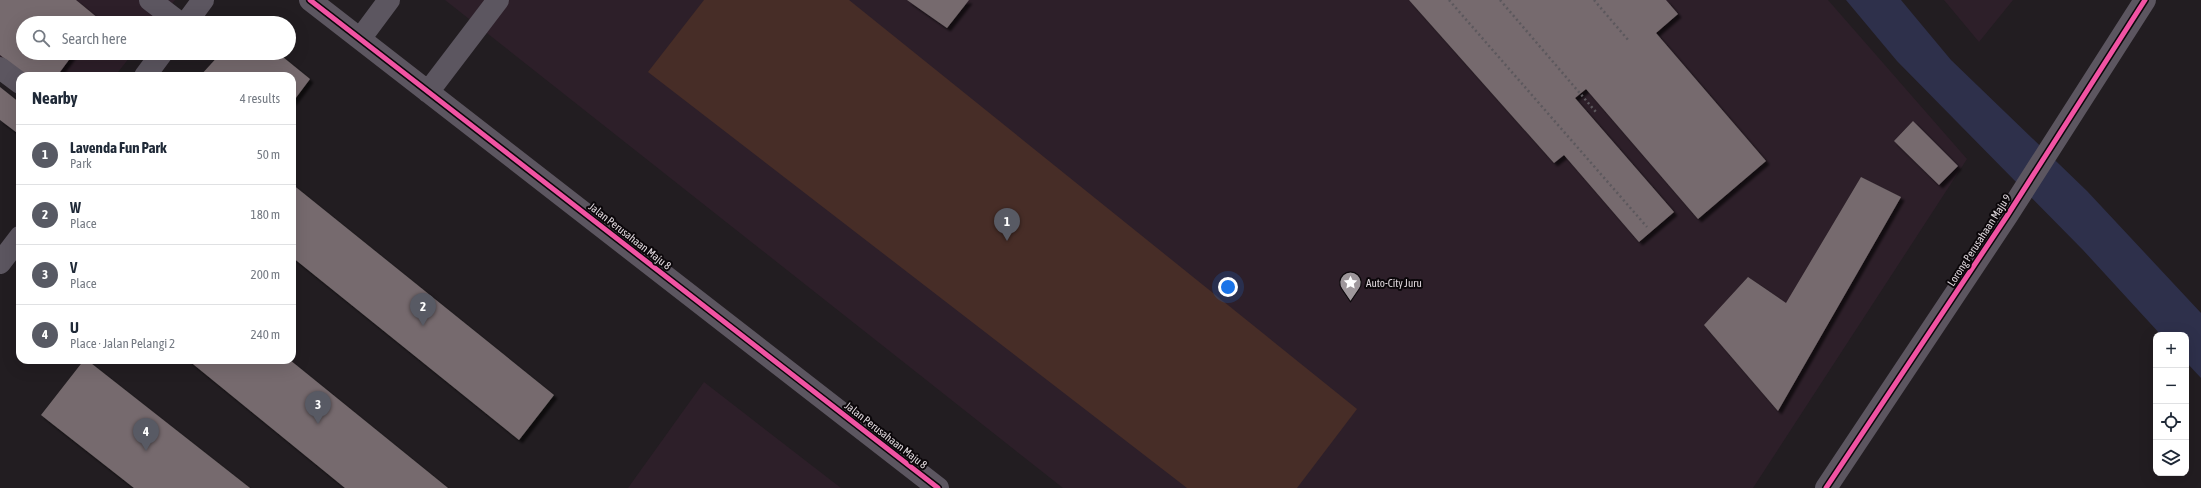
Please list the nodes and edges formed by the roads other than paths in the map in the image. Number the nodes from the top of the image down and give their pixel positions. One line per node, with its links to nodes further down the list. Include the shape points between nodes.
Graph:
1 (150, 0): 7 (street)
2 (203, 0): 8 (street)
3 (310, 0): 9 (street, Jalan Perusahaan Maju 8)
4 (389, 0): 9 (street)
5 (2145, 0): 18 (street, Lorong Perusahaan Maju 9, via 2007,216)
6 (494, 1): 14 (street)
7 (171, 16)
8 (191, 16)
9 (360, 39): 14 (street, Jalan Perusahaan Maju 8)
10 (157, 60): 12 (street)
11 (0, 68): 13 (street)
12 (148, 72)
13 (16, 80)
14 (428, 92): 17 (street, Jalan Perusahaan Maju 8)
15 (16, 242): 16 (street)
16 (0, 263)
17 (938, 488)
18 (1826, 488)

